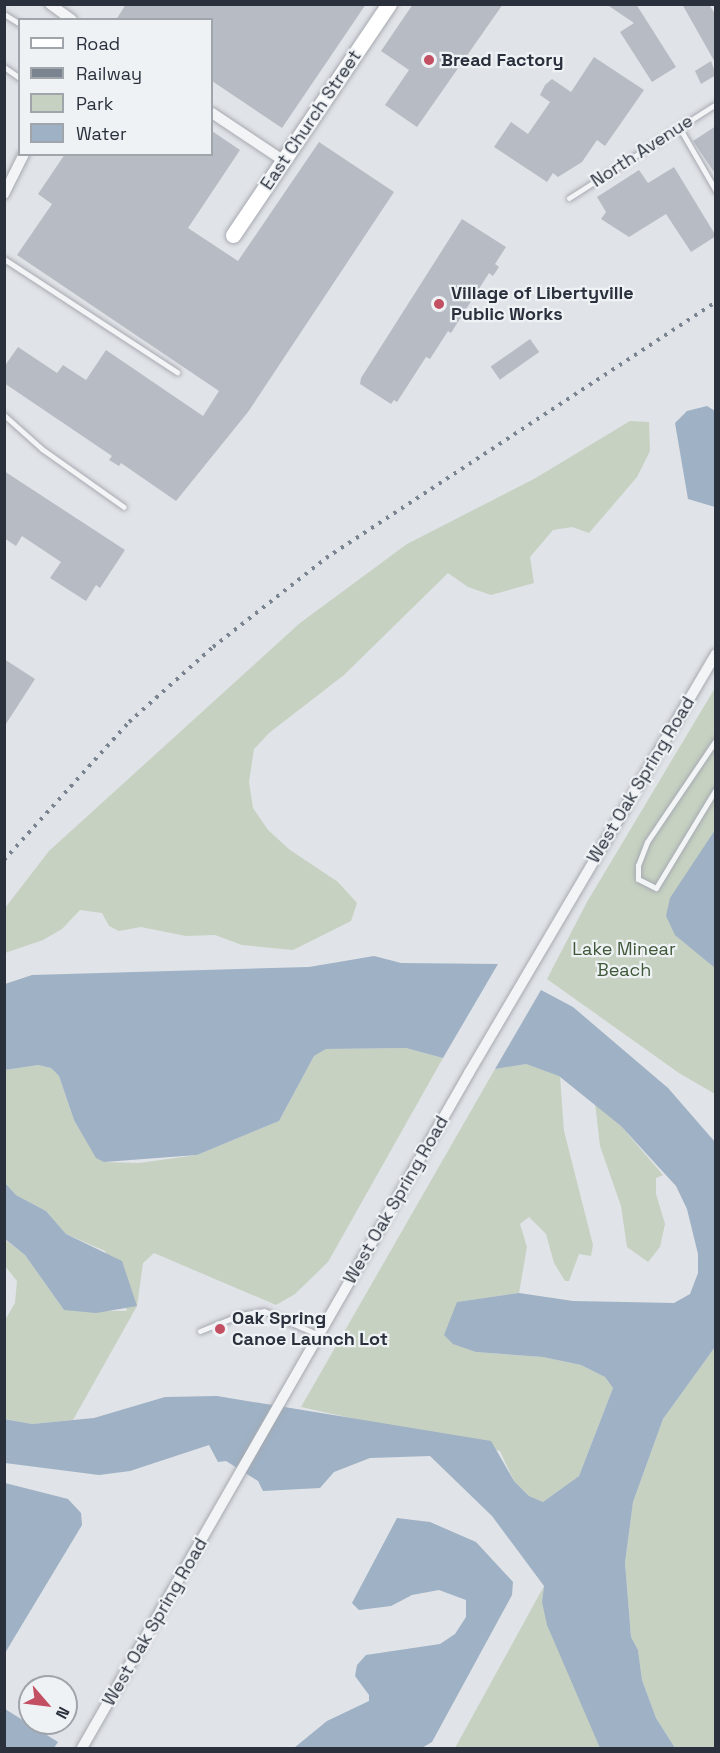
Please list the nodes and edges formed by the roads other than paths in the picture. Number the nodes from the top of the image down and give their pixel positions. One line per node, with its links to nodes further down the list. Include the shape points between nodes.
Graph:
1 (50, 4): 4 (street)
2 (389, 4): 12 (street, East Church Street)
3 (4, 14): 5 (lane)
4 (69, 18)
5 (18, 23)
6 (4, 67): 7 (lane)
7 (18, 77)
8 (716, 104): 10 (lane, North Avenue)
9 (213, 113): 12 (street)
10 (679, 127): 14 (lane); 15 (lane, North Avenue)
11 (23, 156): 13 (street)
12 (284, 161): 16 (street, East Church Street)
13 (8, 189)
14 (716, 191)
15 (569, 198)
16 (233, 235)
17 (4, 258): 18 (lane)
18 (177, 372)
19 (4, 415): 20 (lane, via 42,449)
20 (124, 507)
21 (716, 654): 25 (street, West Oak Spring Road)
22 (716, 740): 23 (lane, via 648,843 638,865 638,879 656,888)
23 (716, 789)
24 (200, 1330): 25 (lane, via 264,1311)
25 (319, 1335): 26 (street, West Oak Spring Road)
26 (82, 1749)

